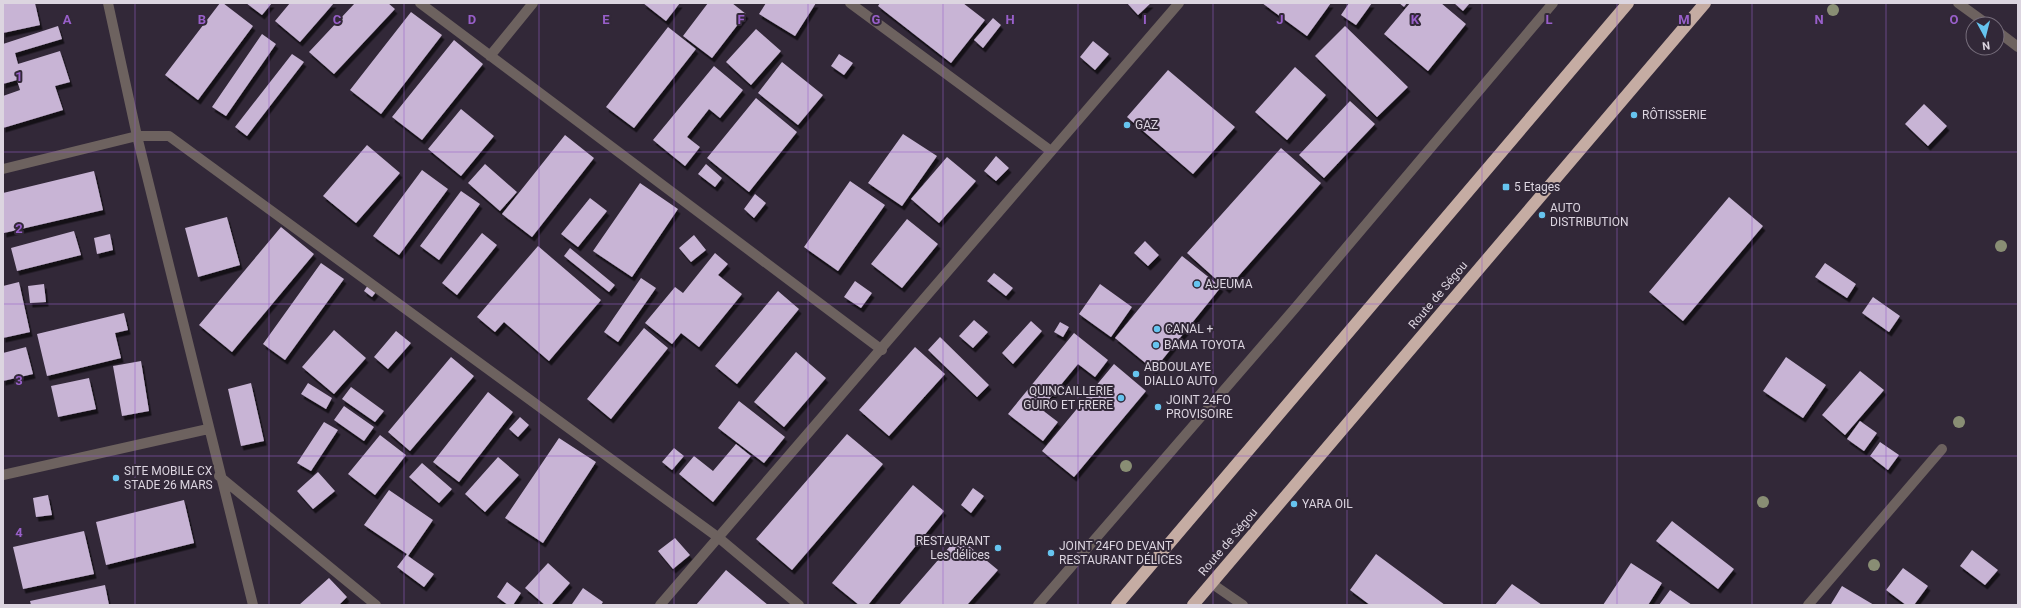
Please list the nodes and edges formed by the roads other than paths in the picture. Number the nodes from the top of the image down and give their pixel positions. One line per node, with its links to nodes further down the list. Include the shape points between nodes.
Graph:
1 (108, 3): 14 (street)
2 (420, 3): 13 (street)
3 (533, 3): 13 (street)
4 (1179, 3): 15 (street)
5 (1553, 3): 28 (street)
6 (1628, 3): 29 (highway)
7 (1705, 3): 23 (highway, Route de Ségou)
8 (1958, 3): 10 (street)
9 (856, 5): 15 (street)
10 (1976, 16)
11 (2005, 37): 12 (street)
12 (2018, 47)
13 (490, 56): 17 (street)
14 (137, 136): 16 (street); 18 (street); 22 (street, via 169,136)
15 (1051, 151): 17 (street)
16 (3, 169)
17 (882, 350): 22 (street)
18 (208, 429): 20 (street); 21 (street)
19 (1942, 449): 32 (street)
20 (3, 475)
21 (219, 476): 24 (street); 25 (street)
22 (719, 538): 26 (street); 27 (street)
23 (1211, 583): 30 (highway, Route de Ségou); 31 (street)
24 (253, 605)
25 (376, 605)
26 (660, 605)
27 (799, 605)
28 (1038, 605)
29 (1118, 605)
30 (1193, 605)
31 (1243, 605)
32 (1808, 605)

